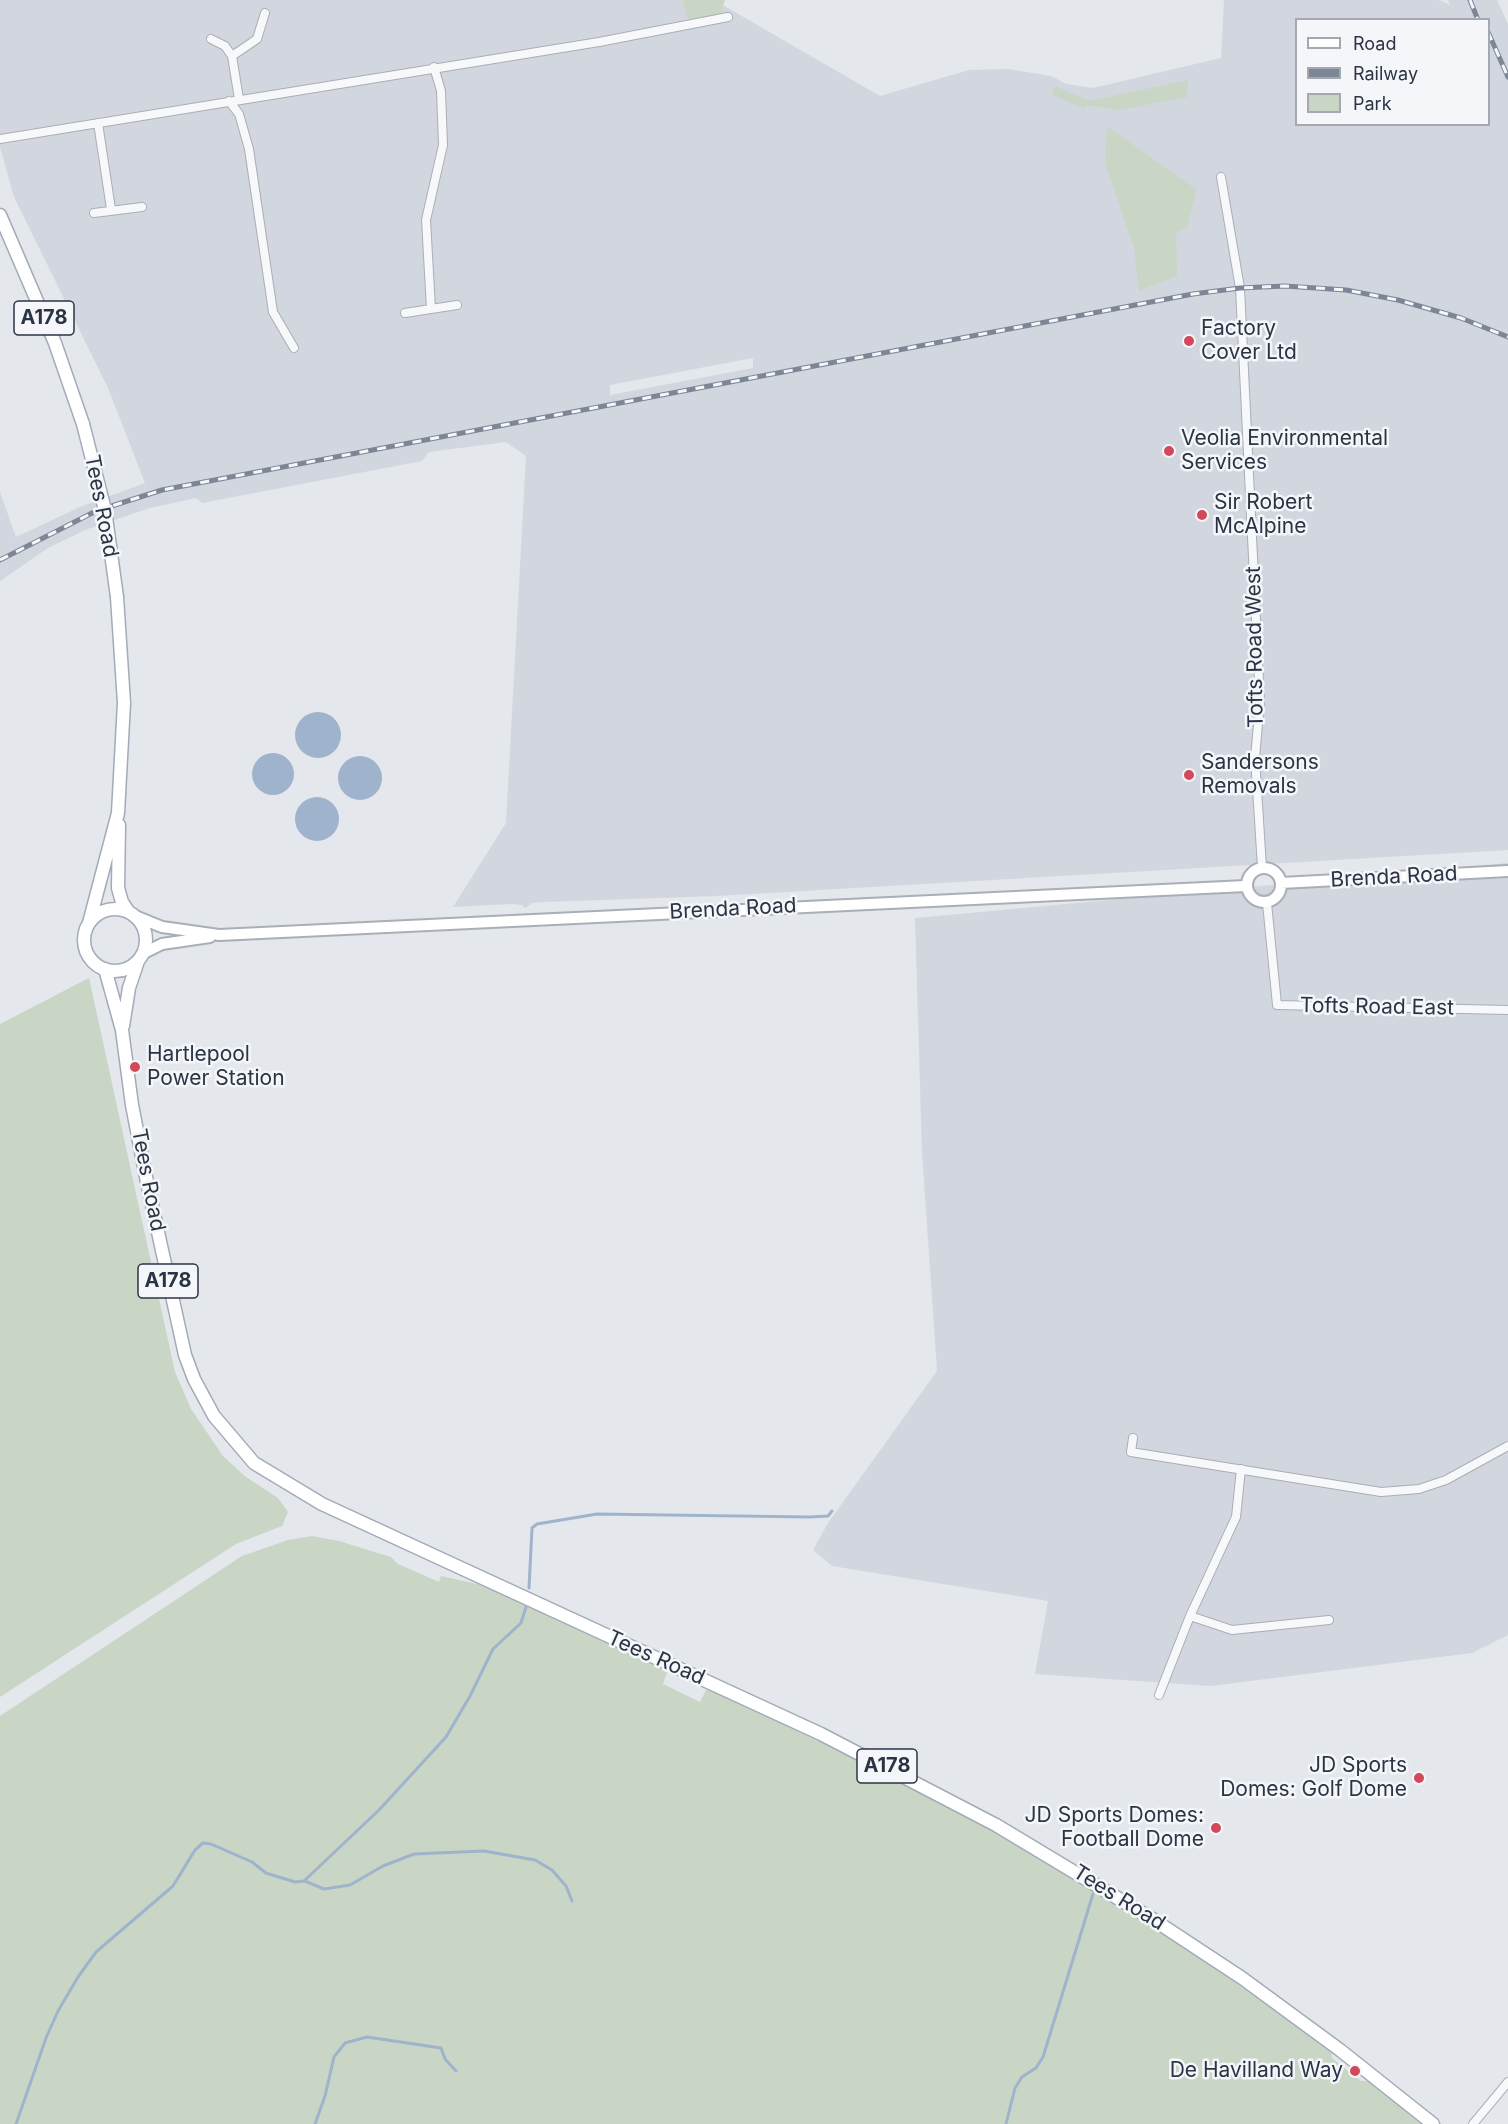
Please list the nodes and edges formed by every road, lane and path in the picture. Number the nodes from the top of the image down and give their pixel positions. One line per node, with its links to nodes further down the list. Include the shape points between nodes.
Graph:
1 (265, 13): 4 (street, via 257,39)
2 (728, 16): 5 (street, via 654,33)
3 (211, 39): 4 (street, via 225,46)
4 (232, 56): 6 (street)
5 (434, 67): 6 (street); 16 (street, via 441,91 443,145 426,220)
6 (239, 99): 7 (street)
7 (229, 101): 8 (street); 18 (street, via 239,114 249,149 273,312)
8 (98, 123): 9 (street); 12 (street)
9 (0, 139)
10 (1221, 177): 20 (street, Tofts Road West, via 1240,288 1260,702 1256,758)
11 (142, 207): 12 (street)
12 (111, 209): 13 (street)
13 (94, 213)
14 (0, 215): 19 (main road, Tees Road / A178, bridge, via 55,343 83,423 105,510 117,597 124,703)
15 (457, 305): 16 (street)
16 (432, 309): 17 (street)
17 (405, 313)
18 (294, 348)
19 (118, 813): 25 (main road, Tees Road / A178, via 118,888); 26 (main road, Tees Road / A178)
20 (1262, 867): 22 (main road, via 1277,873); 23 (main road, via 1247,879)
21 (1508, 872): 22 (main road, Brenda Road)
22 (1281, 883): 24 (main road, via 1280,891)
23 (1246, 886): 24 (main road, via 1253,899); 27 (main road, Brenda Road)
24 (1267, 903): 30 (street, Tofts Road East, via 1276,1005)
25 (131, 914): 26 (main road, via 109,909); 27 (main road, Brenda Road, via 162,927); 28 (main road, A178, via 143,927 146,939)
26 (89, 923): 29 (main road, A178, via 85,948 95,964)
27 (219, 935): 28 (main road, Brenda Road, via 162,944)
28 (141, 956): 29 (main road, via 130,967); 31 (main road, Tees Road / A178, via 129,988)
29 (105, 969): 31 (main road, Tees Road / A178)
30 (1508, 1010)
31 (123, 1030): 39 (main road, Tees Road / A178, via 143,1160 185,1355 214,1416 254,1463 333,1509 821,1734 996,1824 1242,1978 1340,2049)
32 (1133, 1438): 34 (street, via 1131,1452)
33 (1508, 1446): 34 (street, via 1446,1480 1399,1491 1358,1489)
34 (1241, 1469): 35 (street, via 1236,1517)
35 (1190, 1616): 36 (street, via 1232,1630); 37 (street)
36 (1329, 1620)
37 (1159, 1695)
38 (1508, 2082): 40 (street)
39 (1432, 2124)
40 (1473, 2124)

